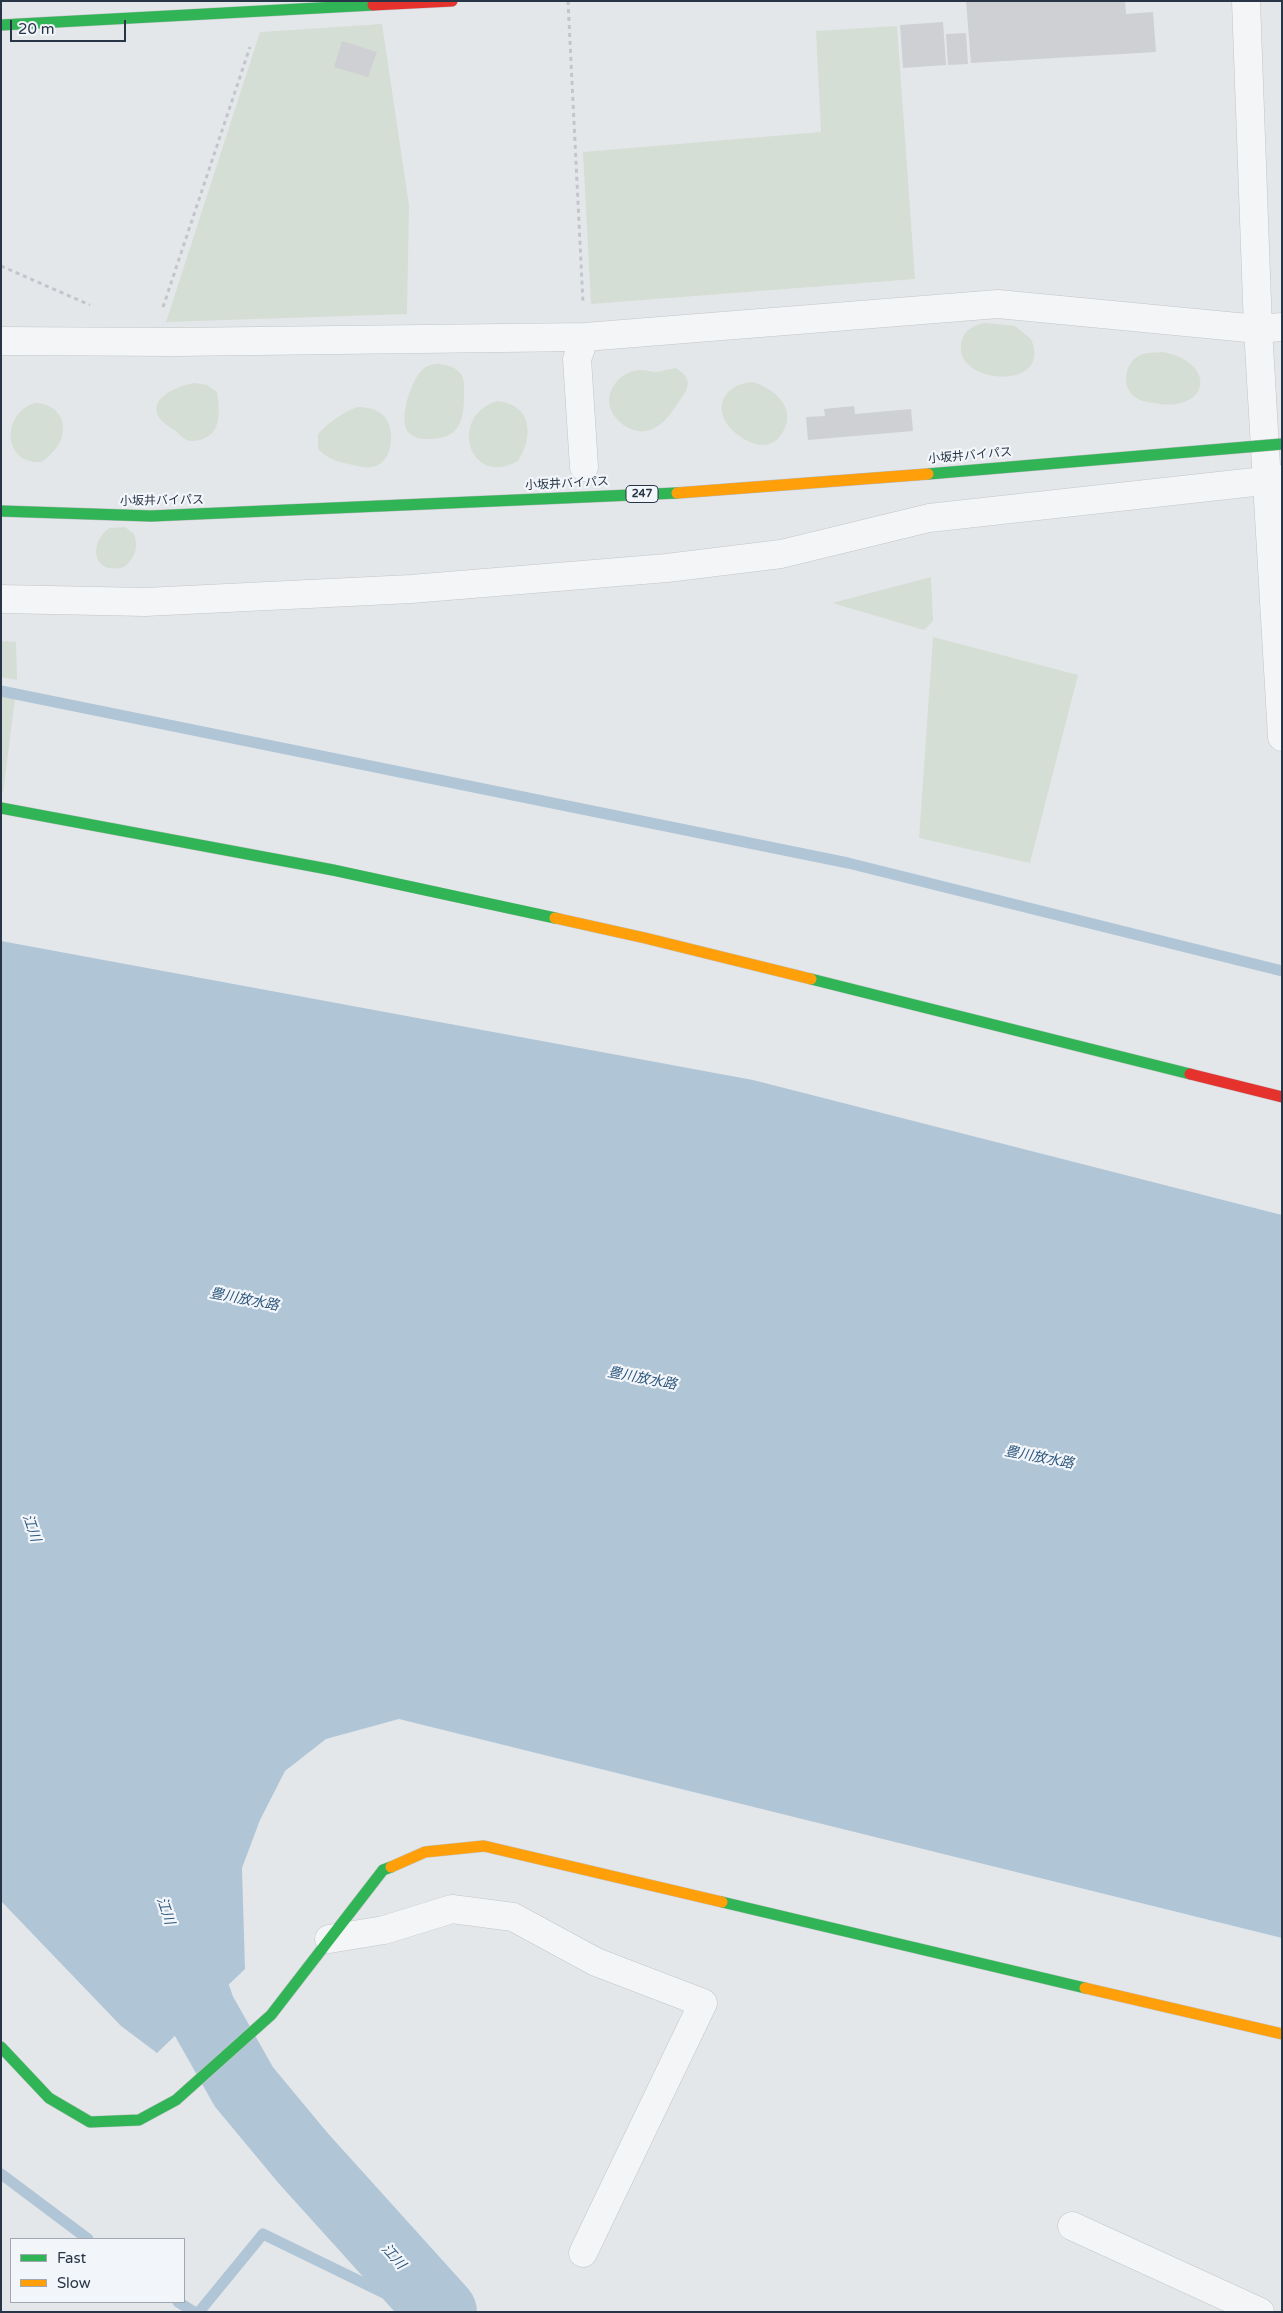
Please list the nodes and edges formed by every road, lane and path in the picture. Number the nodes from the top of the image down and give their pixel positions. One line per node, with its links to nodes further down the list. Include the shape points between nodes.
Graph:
1 (452, 1): 4 (main road)
2 (568, 1): 9 (path)
3 (1246, 1): 8 (street)
4 (262, 10): 5 (main road); 11 (path, via 154,333)
5 (1, 25)
6 (1, 266): 7 (path)
7 (91, 306)
8 (1270, 328): 9 (street, via 998,304); 14 (street)
9 (585, 337): 11 (street); 13 (street, via 577,359)
10 (1, 341): 11 (street)
11 (174, 342)
12 (1282, 444): 15 (main road, 小坂井バイパス / 247, bridge, via 726,491 151,516)
13 (584, 467)
14 (1274, 480): 16 (street, via 929,518 781,554 667,568 410,589 145,602); 17 (street)
15 (1, 511)
16 (1, 599)
17 (1282, 737)
18 (1, 808): 19 (main road, via 333,870 645,938)
19 (1282, 1097)
20 (329, 1939): 21 (main road, via 383,1870 424,1852 484,1846); 22 (main road, via 271,2015 176,2100 139,2120 90,2122 49,2098); 24 (street, via 384,1930 452,1909 513,1917 596,1962 703,2003)
21 (1282, 2034)
22 (1, 2047)
23 (1072, 2226): 25 (street)
24 (583, 2253)
25 (1260, 2312)

